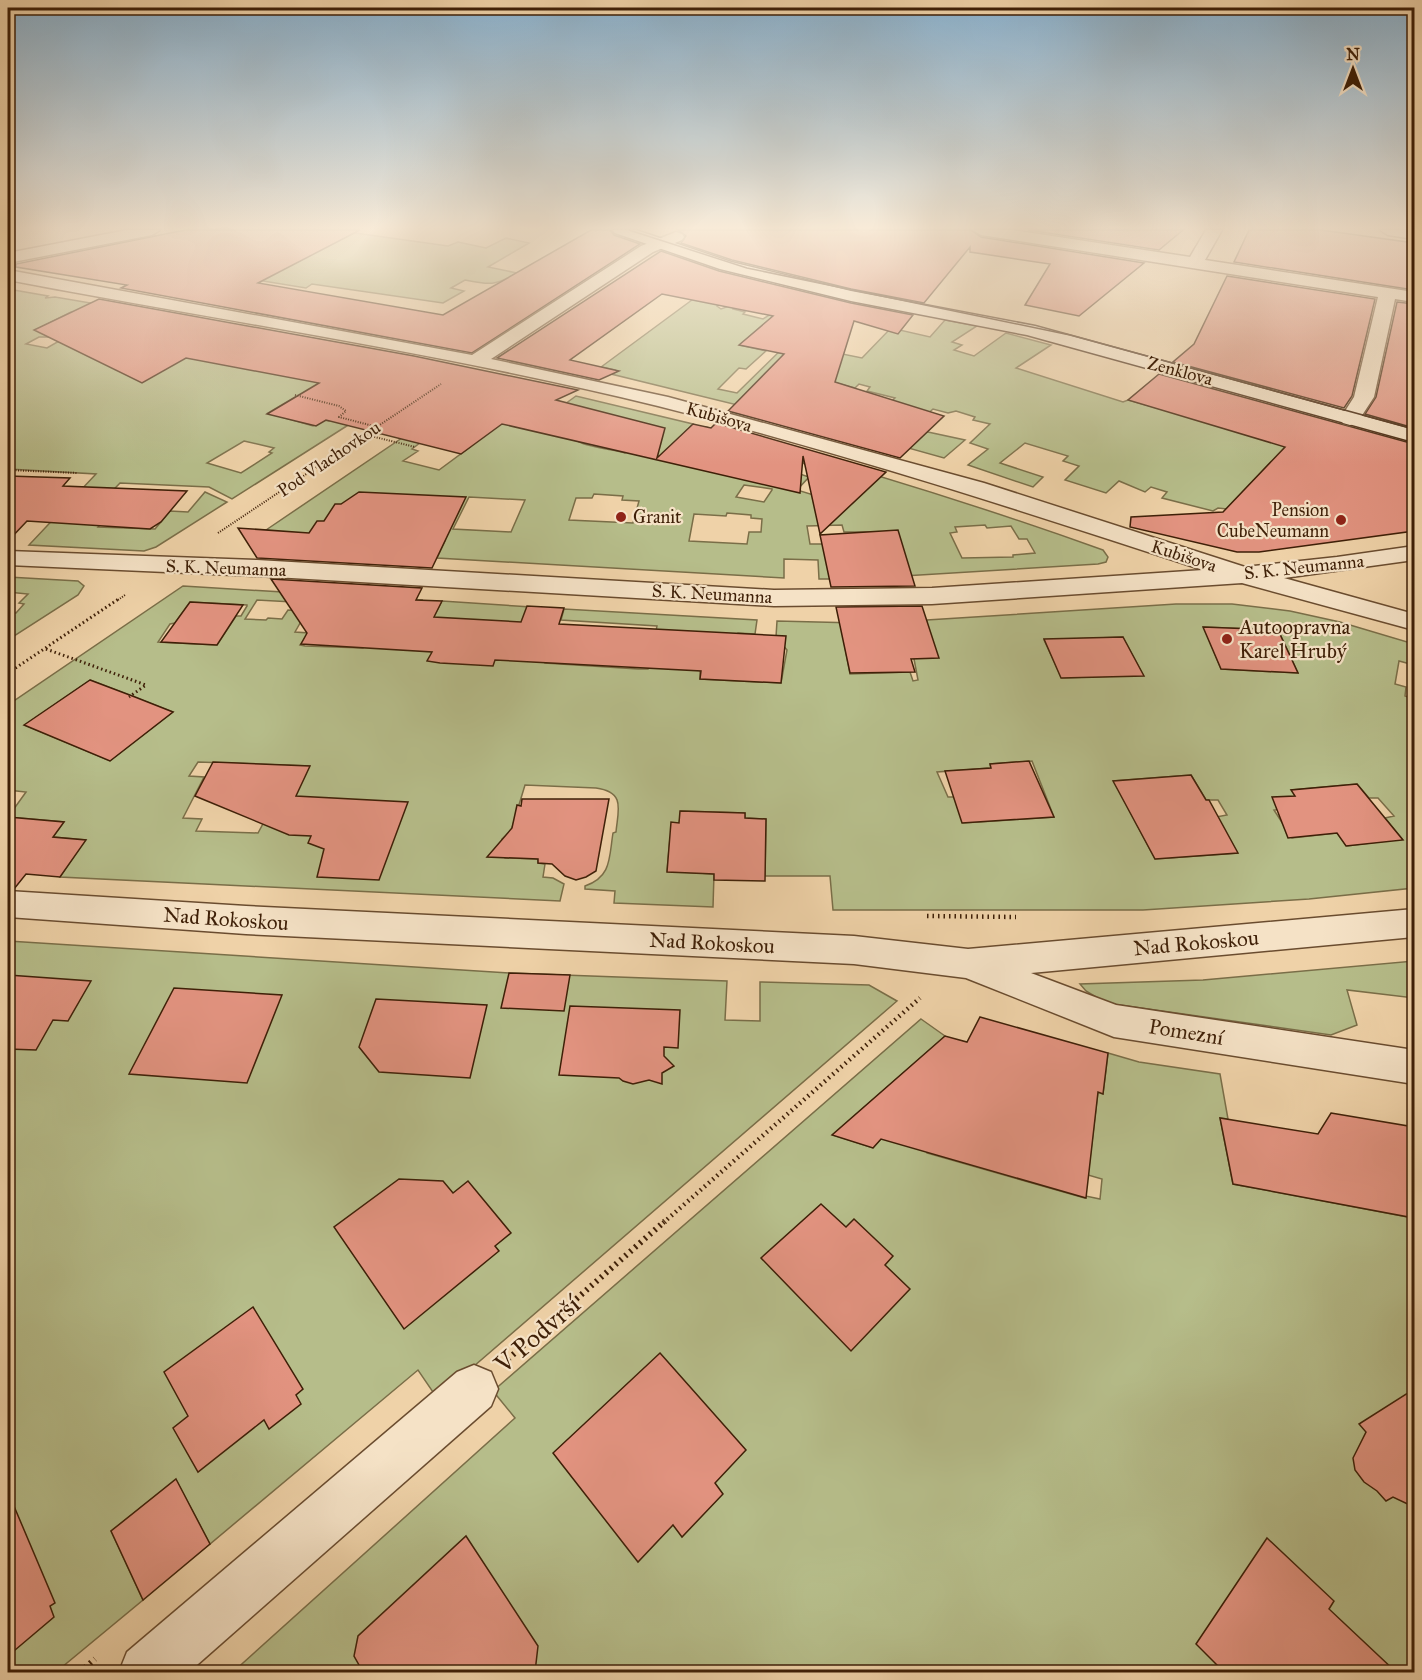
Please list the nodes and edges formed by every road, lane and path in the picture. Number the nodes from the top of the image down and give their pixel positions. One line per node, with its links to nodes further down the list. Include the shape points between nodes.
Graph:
1 (190, 308): 6 (street, Kubišova)
2 (556, 308): 6 (street)
3 (921, 308): 11 (street, Zenklova)
4 (989, 308): 7 (street, Zenklova)
5 (1384, 308): 11 (street)
6 (476, 361): 22 (street, Kubišova, via 661,401 965,485)
7 (1283, 381)
8 (443, 383): 13 (path, Pod Vlachovkou)
9 (295, 395): 13 (path, via 339,406 346,411 339,417)
10 (1339, 397): 11 (street, Zenklova)
11 (1359, 406): 12 (street, Zenklova); 15 (street, Zenklova)
12 (1383, 408)
13 (378, 427): 14 (path, Pod Vlachovkou)
14 (367, 434): 16 (path); 19 (path, Pod Vlachovkou)
15 (1414, 436)
16 (415, 447)
17 (8, 470): 18 (path)
18 (77, 473)
19 (214, 536)
20 (1414, 553): 22 (street, S. K. Neumanna)
21 (8, 558): 22 (street, S. K. Neumanna, via 774,598 932,596)
22 (1243, 575): 24 (street, Kubišova)
23 (129, 592): 25 (path)
24 (1414, 622)
25 (45, 648): 26 (path); 27 (path, via 146,685)
26 (8, 673)
27 (129, 697)
28 (8, 904): 30 (street, Nad Rokoskou, via 246,920 854,950)
29 (1414, 923): 30 (street, Nad Rokoskou)
30 (968, 964): 32 (street, Pomezní, via 1114,1021)
31 (926, 994): 33 (path, V Podvrší)
32 (1414, 1067)
33 (474, 1389): 34 (street)
34 (147, 1672)

